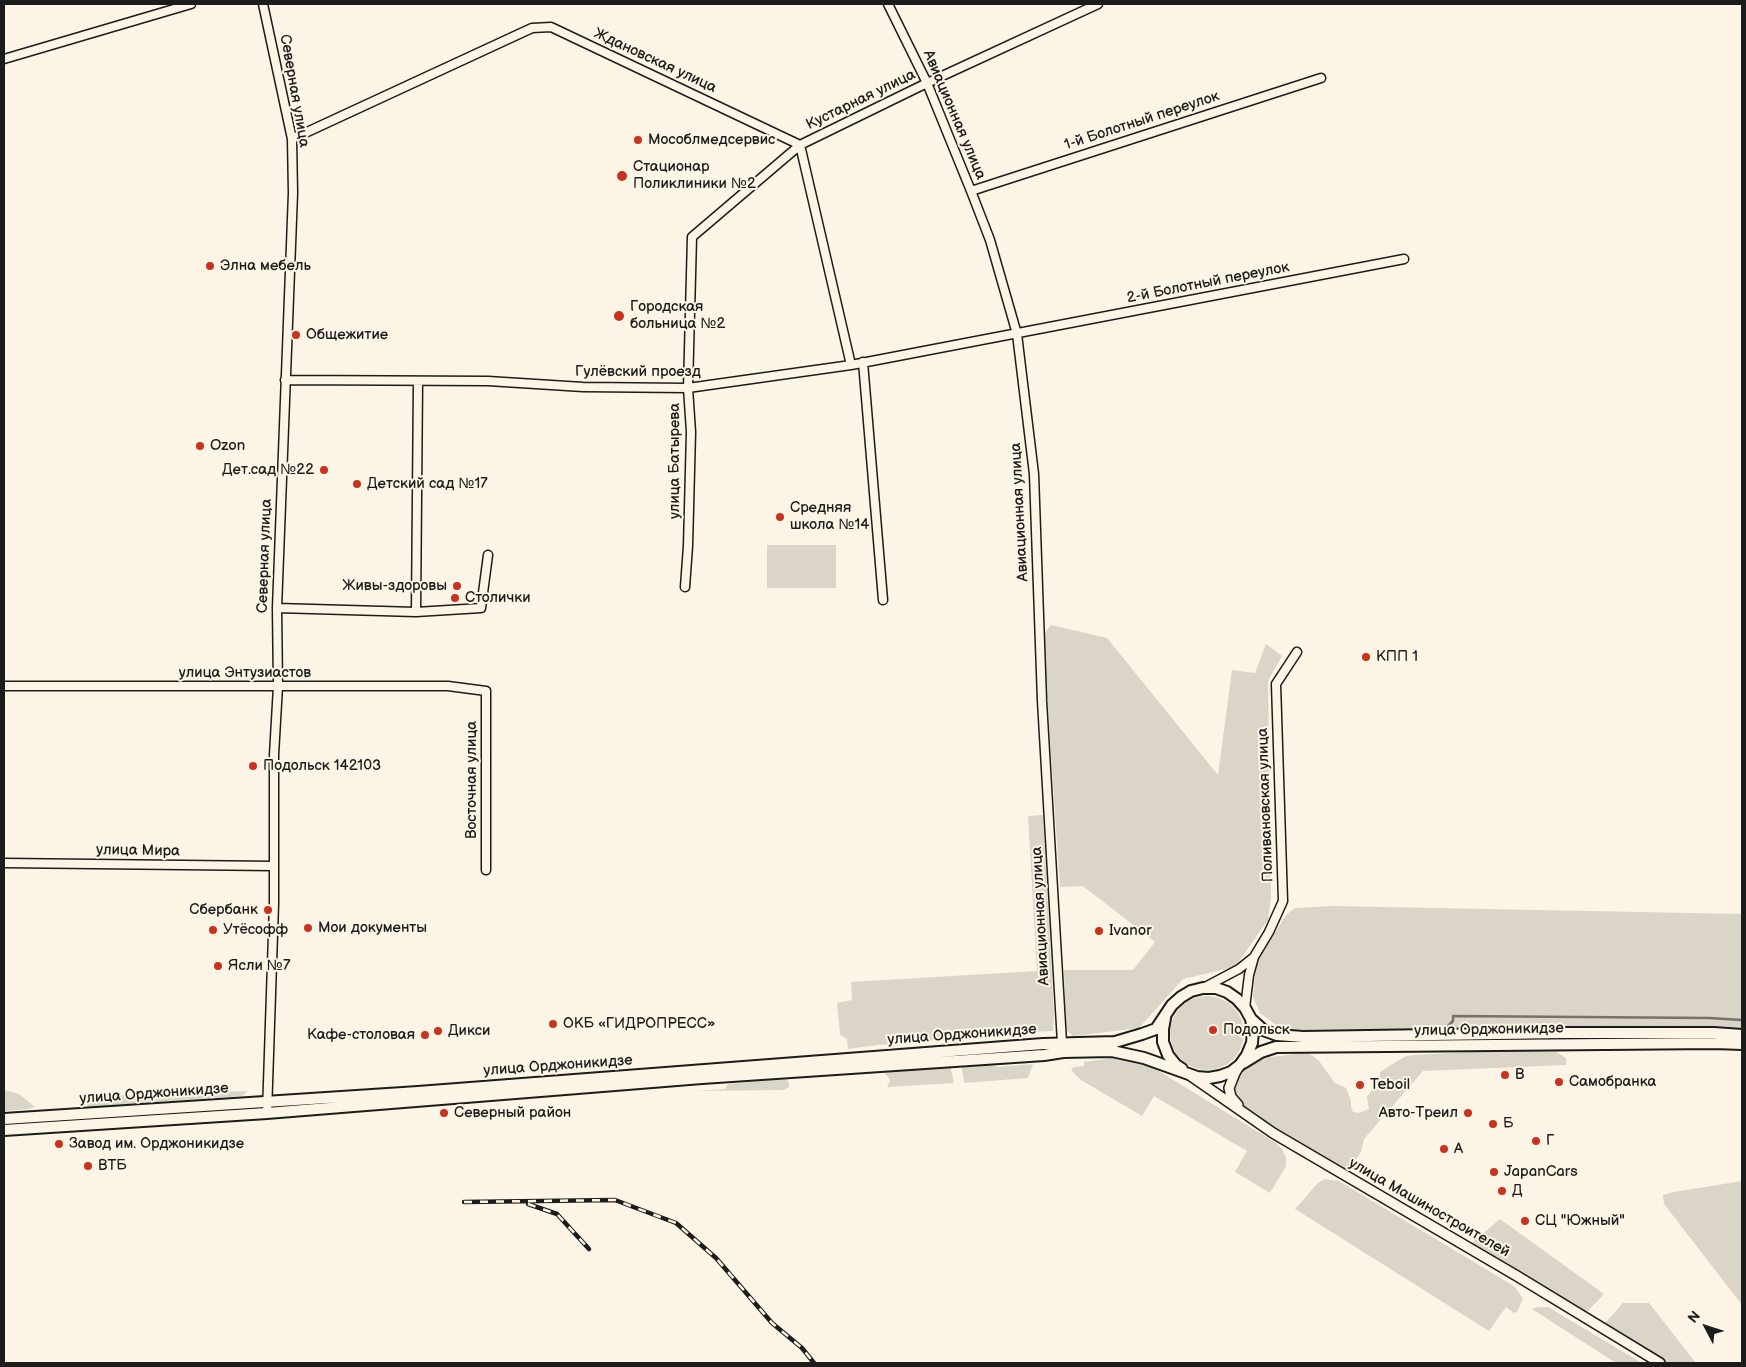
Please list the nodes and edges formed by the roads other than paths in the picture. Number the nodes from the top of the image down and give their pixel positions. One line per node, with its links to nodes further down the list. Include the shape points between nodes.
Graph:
1 (191, 4): 5 (street)
2 (263, 4): 8 (street, Северная улица)
3 (888, 4): 7 (street, Авиационная улица)
4 (1098, 4): 7 (street, Кустарная улица)
5 (4, 60)
6 (1321, 78): 10 (street, 1-й Болотный переулок)
7 (927, 83): 9 (street, Кустарная улица); 10 (street, Авиационная улица)
8 (292, 139): 9 (street, Ждановская улица, via 532,28 551,27); 15 (street, Северная улица, via 293,193)
9 (800, 145): 14 (street); 17 (street, улица Батырева, via 692,237)
10 (971, 191): 12 (street, Авиационная улица, via 990,240)
11 (1404, 259): 12 (street, 2-й Болотный переулок)
12 (1017, 334): 13 (street, Гулёвский проезд); 36 (street, Авиационная улица, via 1034,474 1042,702)
13 (864, 362): 14 (street, Гулёвский проезд); 20 (street)
14 (852, 365): 17 (street, Гулёвский проезд)
15 (285, 380): 16 (street, Гулёвский проезд); 21 (street, Северная улица)
16 (418, 381): 17 (street, Гулёвский проезд); 22 (street)
17 (688, 388): 19 (street, улица Батырева, via 691,432)
18 (488, 555): 22 (street, via 481,608)
19 (685, 587)
20 (883, 600)
21 (277, 608): 22 (street); 25 (street, Северная улица)
22 (416, 612)
23 (1297, 652): 30 (street, Поливановская улица, via 1276,684 1283,901 1270,932)
24 (4, 686): 25 (street, улица Энтузиастов)
25 (278, 686): 26 (street, улица Энтузиастов, via 448,686); 28 (street, Северная улица)
26 (486, 691): 29 (street, Восточная улица)
27 (4, 863): 28 (street, улица Мира)
28 (273, 866): 41 (street, Северная улица)
29 (486, 870)
30 (1254, 957): 31 (street); 32 (street, via 1248,975)
31 (1203, 988): 32 (main road, via 1227,992); 33 (main road, via 1181,997)
32 (1245, 1008): 34 (main road)
33 (1166, 1016): 38 (main road, via 1156,1028); 40 (main road, via 1163,1042 1176,1065)
34 (1251, 1019): 35 (main road, улица Орджоникидзе, via 1263,1030 1277,1035 1303,1037 1562,1033); 39 (main road, via 1252,1043)
35 (1742, 1035)
36 (1062, 1043): 38 (main road, улица Орджоникидзе); 41 (main road, улица Орджоникидзе)
37 (1742, 1044): 39 (main road, улица Орджоникидзе, via 1276,1047)
38 (1113, 1046): 40 (main road); 42 (main road, улица Орджоникидзе, via 1044,1055 722,1076)
39 (1240, 1065): 40 (main road, via 1220,1076 1203,1078); 45 (street, via 1229,1088 1231,1097)
40 (1186, 1073): 45 (street, улица Машиностроителей)
41 (267, 1101): 42 (street, Северная улица); 43 (main road, улица Орджоникидзе)
42 (267, 1113): 44 (main road, улица Орджоникидзе)
43 (4, 1119)
44 (4, 1130)
45 (1273, 1133): 46 (street, улица Машиностроителей)
46 (1660, 1363)

